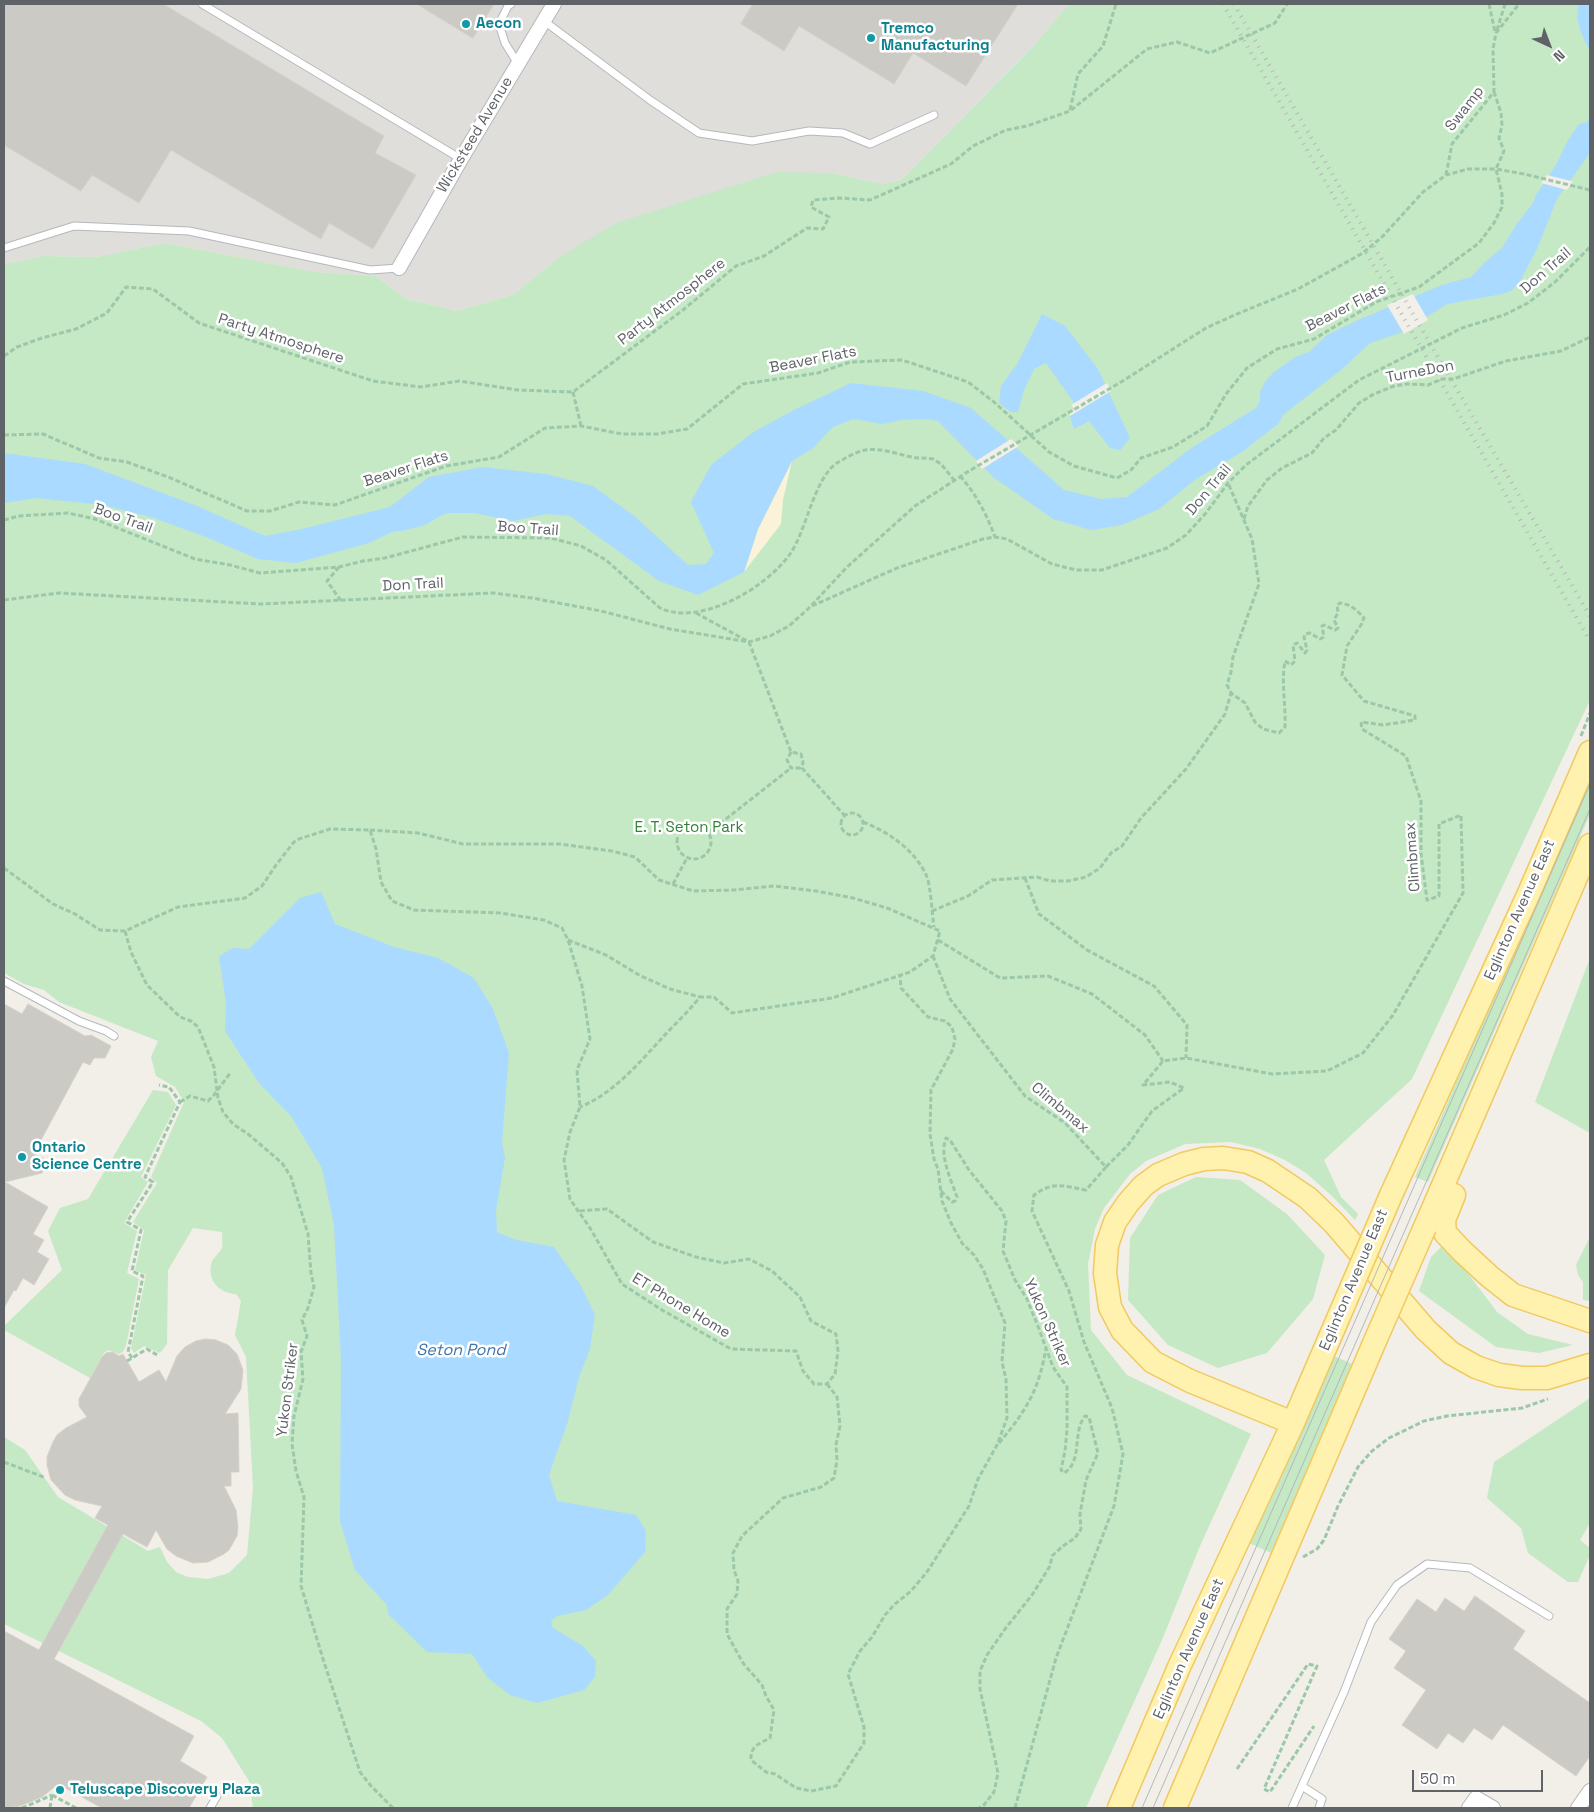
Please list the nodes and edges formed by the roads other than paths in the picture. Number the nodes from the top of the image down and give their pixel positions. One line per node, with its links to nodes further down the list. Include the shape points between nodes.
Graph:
1 (202, 4): 7 (lane)
2 (511, 4): 5 (lane, via 499,24 505,43)
3 (554, 4): 4 (street, Wicksteed Avenue)
4 (544, 21): 5 (street, Wicksteed Avenue); 6 (lane, via 699,133 752,141 809,131 843,133 870,144)
5 (518, 64): 7 (street, Wicksteed Avenue)
6 (934, 116)
7 (461, 159): 9 (street, Wicksteed Avenue)
8 (4, 248): 9 (lane, via 74,226 190,231 370,270)
9 (399, 268)
10 (1590, 752): 17 (main road, Eglinton Avenue East, bridge, via 1391,1195)
11 (1590, 845): 13 (main road)
12 (4, 981): 14 (lane)
13 (1517, 1013): 15 (main road, via 1495,1088 1444,1220 1445,1233 1513,1295); 25 (main road, bridge)
14 (114, 1036)
15 (1590, 1321)
16 (1590, 1366): 17 (main road, via 1546,1378 1522,1378 1499,1375 1450,1353 1308,1198 1268,1171 1248,1162 1204,1159 1158,1175 1128,1202 1115,1222 1107,1245 1105,1273 1110,1307 1122,1330 1153,1362 1190,1381)
17 (1293, 1423): 24 (main road, Eglinton Avenue East, via 1179,1667)
18 (1549, 1616): 19 (lane, via 1470,1568 1427,1564 1397,1585 1371,1622)
19 (1302, 1786): 26 (lane); 27 (lane, via 1322,1800)
20 (1590, 1791): 29 (street)
21 (217, 1796): 23 (lane)
22 (1473, 1803): 28 (street)
23 (210, 1808)
24 (1119, 1808)
25 (1175, 1808)
26 (1292, 1808)
27 (1318, 1808)
28 (1492, 1808)
29 (1578, 1808)

